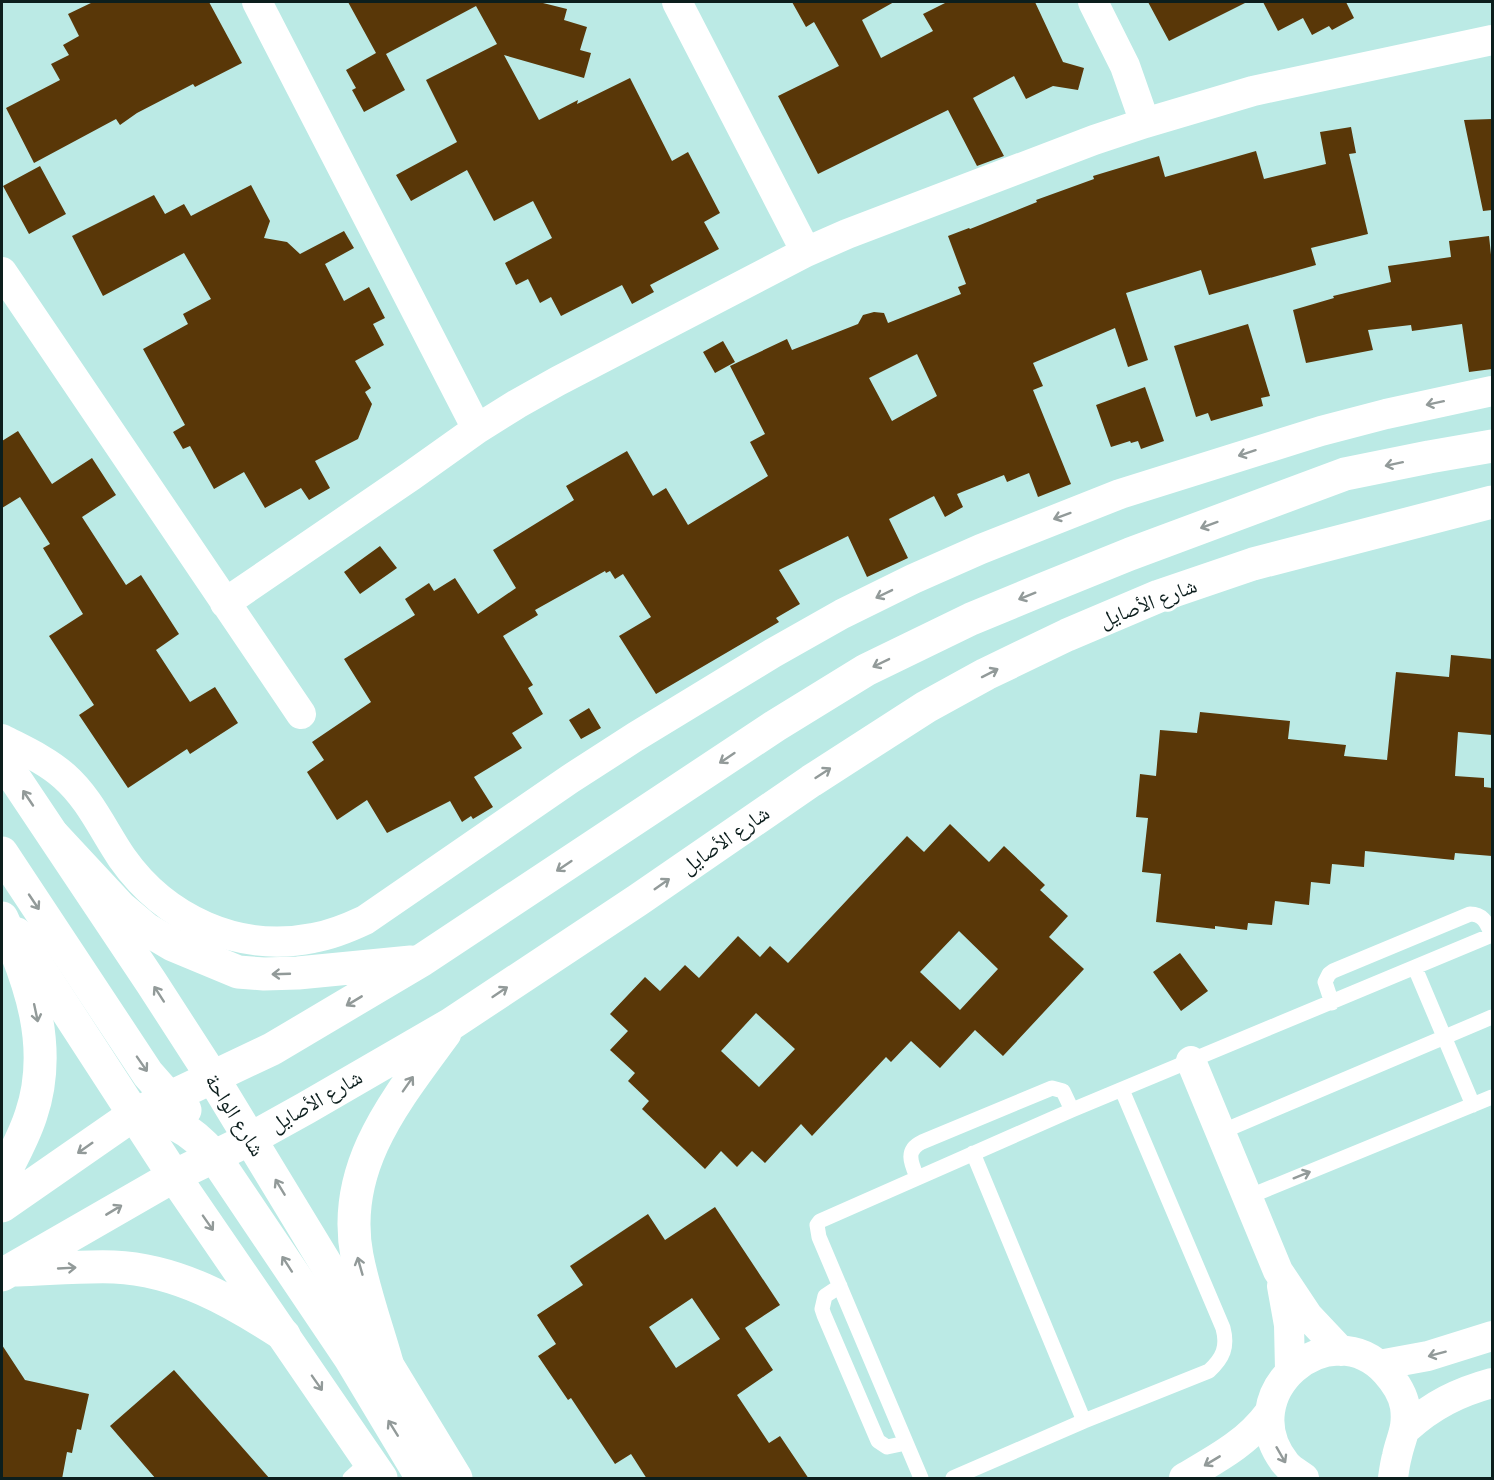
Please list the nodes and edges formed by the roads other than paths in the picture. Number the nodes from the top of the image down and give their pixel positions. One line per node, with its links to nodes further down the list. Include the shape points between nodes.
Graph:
1 (257, 2): 9 (street)
2 (677, 2): 6 (street)
3 (1094, 2): 5 (street, via 1125,66)
4 (1492, 40): 5 (street, via 1253,91)
5 (1145, 123): 6 (street)
6 (806, 252): 9 (street, via 558,381)
7 (2, 272): 12 (street)
8 (1492, 391): 14 (street, one-way to 14, via 1386,414 1120,494 913,579 773,652 635,737 365,921 312,939 244,940 194,922 166,904 141,882 92,809 64,776)
9 (477, 429): 12 (street)
10 (1492, 446): 21 (main road, one-way to 21, via 1345,474 1130,554 971,619 866,670 823,696)
11 (1492, 502): 25 (main road, شارع الأصايل, one-way to 11, via 811,781 926,707 986,674 1159,596 1253,564)
12 (225, 603): 13 (street)
13 (301, 714)
14 (2, 739)
15 (2, 759): 16 (main road, شارع الواحة, one-way to 15)
16 (54, 836): 21 (main road, one-way to 16, via 298,973 238,972 173,945 146,928 121,908); 28 (main road, شارع الواحة, one-way to 16)
17 (2, 853): 31 (main road, one-way to 31, via 132,1050)
18 (2, 910): 34 (main road)
19 (2, 918): 41 (main road, one-way to 41, via 30,990 41,1047 31,1114)
20 (1492, 935): 22 (lane); 23 (lane, via 1482,916 1470,914 1344,967 1326,978)
21 (422, 960): 28 (main road, one-way to 28, via 272,1049)
22 (1415, 968): 23 (lane); 26 (lane)
23 (1332, 1003): 27 (lane)
24 (1492, 1017): 26 (lane)
25 (451, 1024): 36 (main road, شارع الأصايل); 50 (main road, one-way to 25, via 357,1256 357,1185 384,1118)
26 (1444, 1037): 32 (lane); 35 (lane)
27 (1191, 1061): 29 (lane); 35 (street)
28 (213, 1078): 31 (main road); 36 (main road, شارع الواحة)
29 (1122, 1089): 33 (lane); 55 (lane, via 1226,1340 1218,1363 1209,1371)
30 (1492, 1097): 32 (lane)
31 (170, 1099): 34 (main road); 36 (main road, via 205,1121)
32 (1473, 1105): 42 (lane, one-way to 32)
33 (1072, 1110): 37 (lane); 40 (lane, via 1063,1091 1052,1088 922,1142 910,1156)
34 (133, 1114): 38 (main road, via 170,1121 186,1129); 39 (main road); 43 (main road, one-way to 43)
35 (1221, 1132): 42 (street)
36 (250, 1138): 38 (main road, شارع الأصايل); 50 (main road, شارع الواحة, one-way to 36)
37 (973, 1153): 40 (lane); 55 (lane)
38 (214, 1156): 39 (main road, شارع الأصايل); 59 (main road, one-way to 38, via 350,1358)
39 (174, 1176): 45 (main road, شارع الأصايل, one-way to 39); 47 (main road, one-way to 47)
40 (917, 1177): 46 (lane, via 825,1217 817,1225)
41 (2, 1178)
42 (1248, 1197): 44 (street)
43 (2, 1206)
44 (1278, 1271): 49 (street, via 1308,1316); 52 (street, via 1289,1325)
45 (5, 1273): 47 (main road, one-way to 47, via 116,1267 170,1276 244,1309)
46 (840, 1286): 56 (lane); 56 (lane, via 825,1296 824,1315 878,1441 887,1447)
47 (284, 1335): 58 (main road, one-way to 58)
48 (1492, 1336): 51 (street, one-way to 51, via 1428,1356)
49 (1341, 1351): 51 (street, via 1361,1355); 52 (street, via 1314,1355)
50 (387, 1363): 60 (main road, شارع الواحة)
51 (1379, 1365): 57 (street, via 1396,1383 1405,1405)
52 (1290, 1370): 54 (street, via 1276,1390)
53 (1492, 1383): 57 (street, via 1444,1400 1417,1418)
54 (1269, 1413): 63 (street, one-way to 63, via 1243,1442); 64 (street, one-way to 64, via 1273,1441 1287,1465)
55 (1084, 1422): 62 (lane)
56 (906, 1443): 61 (lane)
57 (1399, 1454): 65 (street)
58 (367, 1472)
59 (422, 1479)
60 (456, 1479)
61 (921, 1479)
62 (953, 1479)
63 (1184, 1479)
64 (1304, 1479)
65 (1372, 1479)

